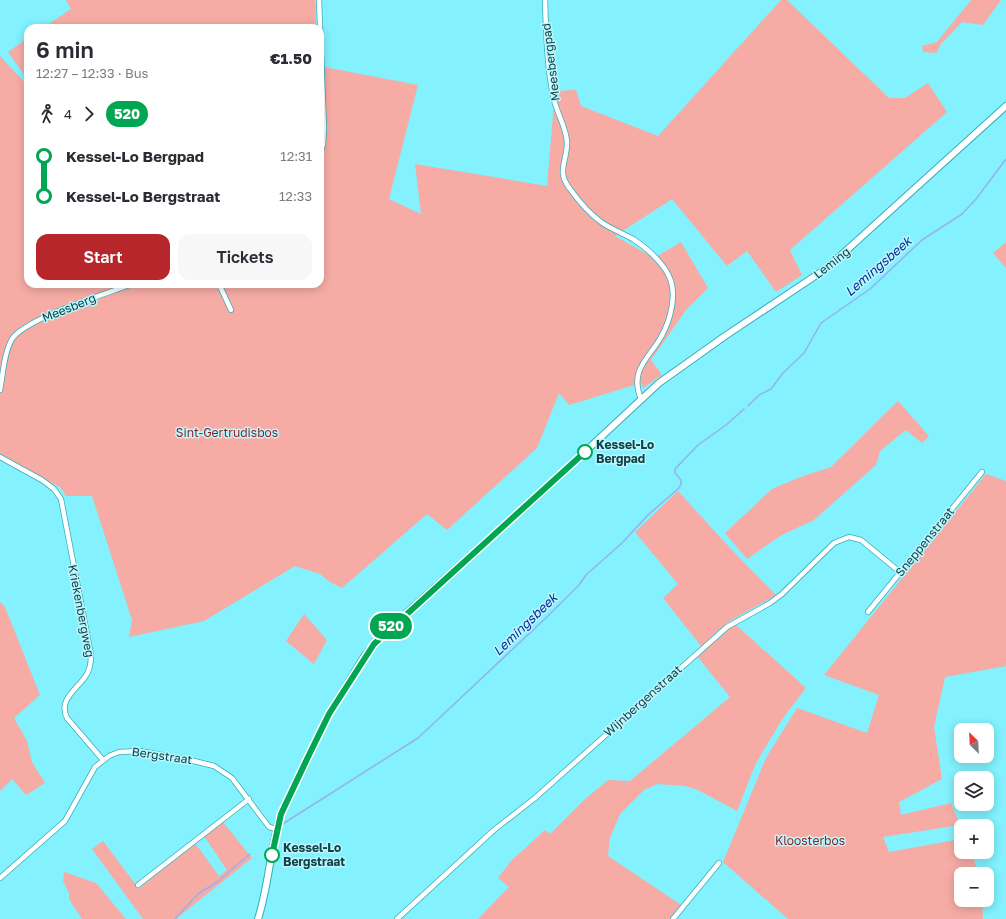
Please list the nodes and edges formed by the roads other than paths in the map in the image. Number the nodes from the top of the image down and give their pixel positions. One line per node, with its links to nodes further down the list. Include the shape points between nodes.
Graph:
1 (319, 0): 3 (street)
2 (545, 0): 9 (street, Meesbergpad, via 546,39 555,104 567,142 562,173 570,189 600,221 634,240 646,250 662,265 671,282 673,299 667,321 657,344 639,370 638,391)
3 (320, 24)
4 (1006, 106): 9 (street, Leming, via 827,268 725,336)
5 (122, 288): 8 (street, Meesberg, via 24,328 12,341)
6 (220, 288): 7 (street)
7 (231, 310)
8 (0, 390)
9 (641, 399): 17 (street, Leming, via 532,502 374,644 329,714)
10 (0, 453): 11 (street)
11 (1, 458): 15 (street, Kriekenbergweg, via 35,476 54,489 61,499 91,655 88,673 64,703 65,710 68,718)
12 (982, 472): 13 (street, Sneppenstraat)
13 (901, 573): 14 (street, Sneppenstraat); 22 (street, Wijnbergenstraat, via 862,540 849,537 834,543 782,594 727,627 535,798 494,830)
14 (868, 612)
15 (103, 760): 16 (street, Bergstraat, via 119,752 140,751 194,760 214,766 232,778); 19 (street, Bergstraat, via 90,774 72,813)
16 (249, 799): 17 (street, Bergstraat, via 269,827); 20 (street)
17 (276, 829): 21 (street, Leming, via 268,880)
18 (719, 863): 23 (street)
19 (0, 878)
20 (138, 885)
21 (258, 919)
22 (397, 919)
23 (673, 919)

